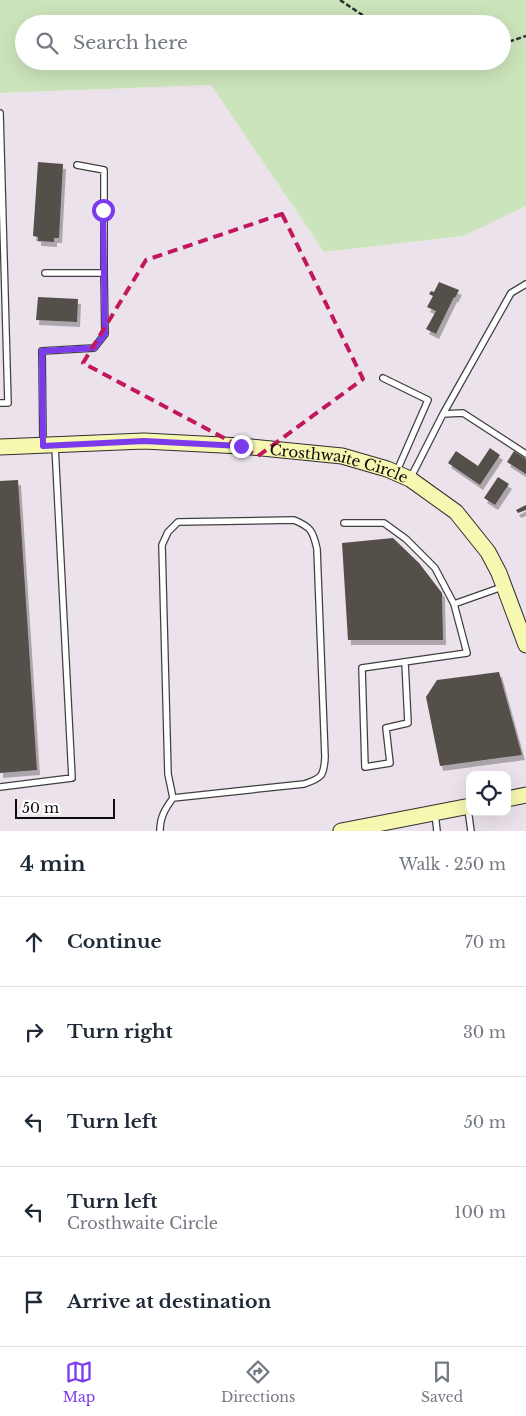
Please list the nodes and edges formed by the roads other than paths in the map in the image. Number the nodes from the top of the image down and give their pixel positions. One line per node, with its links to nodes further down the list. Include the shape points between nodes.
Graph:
1 (0, 113): 7 (lane, via 8,403)
2 (77, 165): 4 (lane, via 104,170)
3 (45, 273): 4 (lane)
4 (104, 273): 9 (lane, via 105,334 94,348 42,351)
5 (526, 284): 8 (lane, via 511,293)
6 (383, 378): 12 (lane, via 428,400)
7 (0, 404)
8 (443, 414): 11 (lane, via 463,412); 13 (lane)
9 (49, 445): 10 (street, Crosthwaite Circle); 12 (street, Crosthwaite Circle, via 144,441 241,446 342,456); 19 (lane, via 72,778)
10 (0, 448)
11 (526, 454)
12 (396, 473): 13 (street, Crosthwaite Circle)
13 (410, 479): 15 (street, Crosthwaite Circle, via 456,512 488,552)
14 (344, 523): 16 (lane, via 384,523 406,539 435,568)
15 (504, 586): 16 (lane); 17 (street, Crosthwaite Circle)
16 (454, 604): 18 (lane, via 467,653)
17 (526, 645)
18 (405, 662): 18 (lane, via 362,668 365,767 390,763 386,728 408,723)
19 (0, 787)
20 (526, 795): 22 (street)
21 (174, 798): 21 (lane, via 168,774 162,545 168,532 178,522 197,521 294,520 306,525 314,534 316,549 324,771 318,780 304,784); 26 (lane, via 164,811)
22 (511, 798)
23 (466, 806): 24 (street)
24 (434, 813): 27 (street); 28 (lane)
25 (469, 816): 29 (lane)
26 (160, 831)
27 (341, 831)
28 (437, 831)
29 (471, 831)

